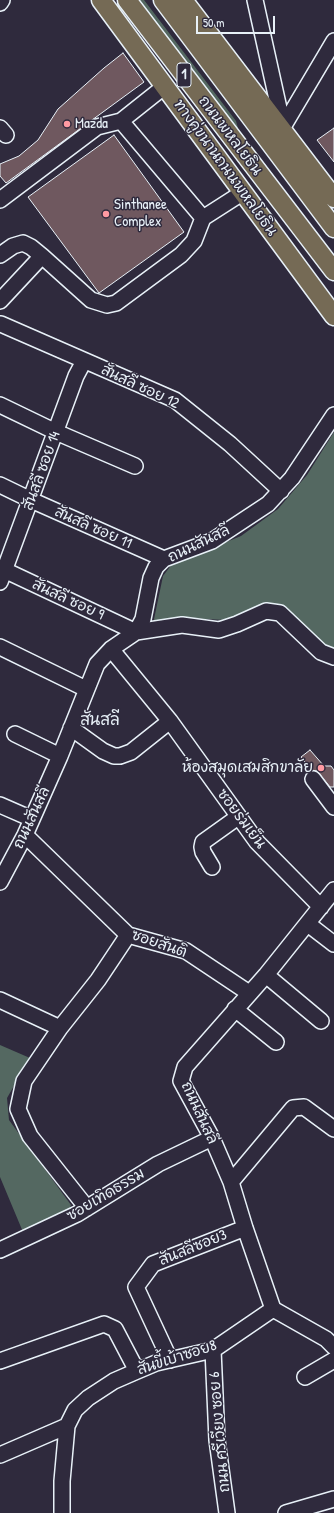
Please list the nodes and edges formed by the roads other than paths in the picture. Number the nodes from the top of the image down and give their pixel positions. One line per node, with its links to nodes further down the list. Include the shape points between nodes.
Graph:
1 (2, 0): 7 (street)
2 (101, 0): 9 (main road, ทางคู่ขนานถนนพหลโยธิน / 1)
3 (127, 0): 13 (main road, ถนนพหลโยธิน / 1)
4 (163, 0): 12 (main road, ถนนพหลโยธิน / 1)
5 (183, 0): 11 (main road)
6 (255, 0): 11 (street)
7 (0, 3)
8 (333, 45): 11 (street)
9 (166, 86): 10 (street); 14 (main road, ทางคู่ขนานถนนพหลโยธิน / 1)
10 (121, 121): 16 (street, via 97,127); 17 (street)
11 (283, 129): 15 (main road)
12 (263, 134): 13 (main road); 18 (main road, ถนนพหลโยธิน / 1)
13 (242, 151): 21 (main road, ถนนพหลโยธิน / 1)
14 (242, 193): 17 (street); 23 (main road, ทางคู่ขนานถนนพหลโยธิน / 1)
15 (334, 198)
16 (0, 200)
17 (203, 218): 20 (street, via 194,241 181,256 112,304 91,300)
18 (334, 228)
19 (0, 255): 20 (street, via 23,243)
20 (42, 256): 22 (street)
21 (334, 271)
22 (0, 301)
23 (334, 316)
24 (1, 324): 25 (street, สันสลี ซอย 12)
25 (84, 361): 28 (street, สันสลี ซอย 14); 31 (street, สันสลี ซอย 12, via 175,400 230,444)
26 (0, 405): 28 (street)
27 (334, 415): 31 (street, ถนนสันสลี, via 292,478)
28 (56, 432): 29 (street); 32 (street, สันสลี ซอย 14)
29 (135, 466)
30 (0, 485): 32 (street, สันสลี ซอย 11)
31 (281, 490): 33 (street, ถนนสันสลี, via 268,504 212,541)
32 (31, 500): 33 (street, สันสลี ซอย 11); 34 (street, สันสลี ซอย 14)
33 (164, 559): 35 (street, ถนนสันสลี, via 156,567 151,578 143,618)
34 (2, 573): 35 (street, สันสลี ซอย 9)
35 (136, 632): 37 (street, ถนนสันสลี); 38 (street, via 182,625 219,630 266,611 280,613)
36 (0, 647): 39 (street)
37 (111, 649): 39 (street, ถนนสันสลี, via 97,664); 40 (street, ซอยร่มเย็น)
38 (327, 655)
39 (86, 689): 41 (street, ถนนสันสลี)
40 (170, 721): 41 (street, via 131,752 120,756 108,754); 47 (street, ซอยร่มเย็น)
41 (71, 728): 43 (street, ถนนสันสลี)
42 (15, 734): 43 (street)
43 (60, 756): 48 (street, ถนนสันสลี)
44 (313, 779): 46 (street)
45 (0, 804): 48 (street)
46 (334, 807)
47 (238, 817): 50 (street, via 203,842 203,852); 53 (street, ซอยร่มเย็น, via 257,842)
48 (32, 819): 49 (street, ถนนสันสลี)
49 (25, 835): 51 (street, ถนนสันสลี); 55 (street, ซอยสันติ)
50 (212, 867)
51 (0, 882)
52 (334, 890): 53 (street, ถนนสันสลี)
53 (321, 907): 54 (street, ถนนสันสลี)
54 (308, 924): 56 (street); 57 (street, ถนนสันสลี)
55 (128, 936): 58 (street, ซอยสันติ, via 186,951); 62 (street, via 98,980)
56 (334, 944)
57 (266, 975): 58 (street, ถนนสันสลี); 61 (street)
58 (249, 993): 60 (street, ถนนสันสลี)
59 (0, 1000): 62 (street)
60 (236, 1009): 63 (street); 65 (street, ถนนสันสลี, via 186,1067 181,1082)
61 (321, 1021)
62 (60, 1028): 67 (street, via 24,1081 18,1109 30,1136)
63 (276, 1042)
64 (334, 1129): 66 (street, via 304,1107 293,1108)
65 (212, 1138): 66 (street, ถนนสันสลี); 67 (street, ซอยเทิดธรรม, via 158,1164)
66 (231, 1182): 68 (street, ถนนสันสลี)
67 (87, 1208): 69 (street, ซอยเทิดธรรม)
68 (245, 1228): 70 (street, ถนนสันสลี); 73 (street, สันสลีซอย3, via 153,1264 136,1287)
69 (0, 1250)
70 (273, 1309): 71 (street, via 326,1339); 72 (street, สันขี้เบ้าซอย8)
71 (334, 1347)
72 (213, 1350): 73 (street, สันขี้เบ้าซอย8); 82 (street, ถนน ศรีเวียง ซอย 6, via 217,1440)
73 (170, 1360): 76 (street, สันขี้เบ้าซอย8)
74 (334, 1360): 77 (street)
75 (0, 1361): 76 (street, via 104,1324 115,1329)
76 (137, 1371): 78 (street, สันขี้เบ้าซอย8, via 114,1381 88,1398 75,1410)
77 (305, 1377)
78 (67, 1426): 79 (street); 81 (street)
79 (0, 1455)
80 (334, 1499): 83 (street)
81 (62, 1513)
82 (227, 1513)
83 (286, 1513)

